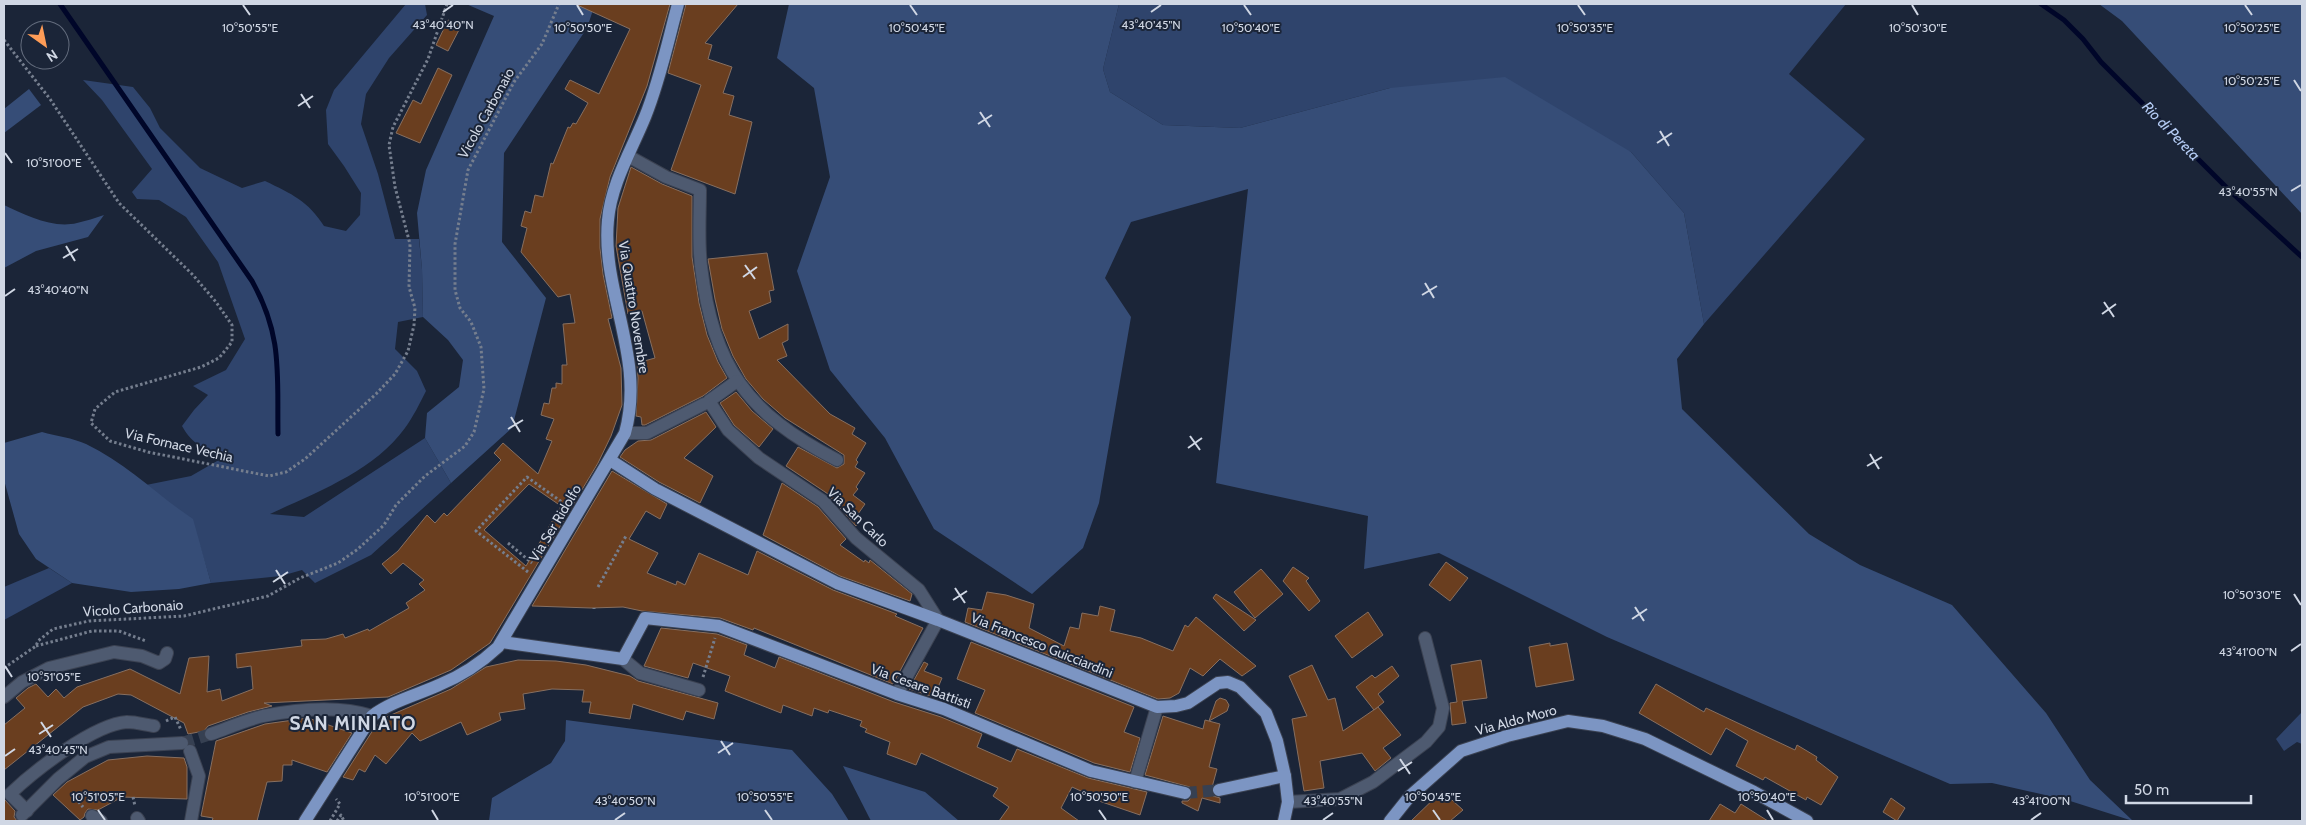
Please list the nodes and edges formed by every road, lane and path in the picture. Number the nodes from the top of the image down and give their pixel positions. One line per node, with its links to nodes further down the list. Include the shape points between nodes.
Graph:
1 (447, 4): 4 (path, Via Fornace Vechia, via 428,58 393,127 389,145 394,187 410,244 409,287 414,325 408,351 395,374 306,459 286,472 269,476 148,452 110,440 91,423 95,409 115,392 201,367 219,358 232,342 232,325 193,275 119,203 50,99)
2 (559, 4): 23 (path, Vicolo Carbonaio, via 542,44 514,82 468,170 455,244 455,290 460,308 471,322 481,347 484,389 474,432 465,446 425,476 396,505 384,525 338,563 300,578 268,596 235,605 184,616 90,621 53,629 36,646)
3 (678, 4): 5 (main road, Via Quattro Novembre, via 646,115)
4 (4, 40)
5 (628, 156): 6 (street, via 666,177 700,190 701,264 710,314 716,338); 8 (main road, Via Quattro Novembre, via 608,218 607,248 628,345 631,401)
6 (737, 381): 7 (street); 10 (street, via 761,410 778,424 805,444)
7 (706, 402): 8 (street, via 648,433); 17 (street, Via San Carlo, via 728,430 759,458 823,501 856,538 919,590)
8 (625, 433): 9 (main road, Via Quattro Novembre)
9 (610, 460): 14 (main road, Via Ser Ridolfo); 17 (main road, Via Francesco Guicciardini, via 653,492 837,584)
10 (837, 460)
11 (568, 507): 15 (path, via 527,477 476,531 529,573)
12 (626, 536): 16 (path)
13 (508, 543): 15 (path)
14 (550, 559): 15 (path, via 541,552); 20 (main road, Via Ser Ridolfo)
15 (534, 565)
16 (598, 587)
17 (938, 620): 25 (street); 27 (main road, Via Francesco Guicciardini)
18 (719, 626): 22 (main road, Via Cesare Battisti, via 645,618); 24 (path); 25 (main road, Via Cesare Battisti)
19 (1425, 638): 35 (street, via 1443,708 1439,727 1426,742 1373,782 1340,799)
20 (502, 642): 22 (main road); 28 (main road, Via Ser Ridolfo, via 475,666 442,684 382,708)
21 (167, 654): 26 (street, via 159,663 142,656 114,652 49,668 22,682)
22 (623, 659): 24 (street, via 640,673)
23 (4, 668)
24 (699, 690)
25 (897, 694): 32 (main road, Via Cesare Battisti, via 944,709 1091,771)
26 (4, 697)
27 (1157, 707): 31 (main road, Via Francesco Guicciardini, via 1188,702 1218,682 1240,687 1266,712 1277,740); 32 (street)
28 (372, 716): 30 (street, via 352,710 314,709 262,716); 38 (main road)
29 (154, 726): 37 (street, via 127,722 99,730 23,781 10,794 25,813 85,757 109,747 186,747 198,776)
30 (212, 734)
31 (1285, 776): 33 (main road); 35 (main road)
32 (1135, 782): 34 (main road, Via Cesare Battisti)
33 (1219, 790)
34 (1184, 793)
35 (1288, 802): 42 (main road)
36 (340, 804): 39 (path)
37 (191, 821)
38 (305, 821)
39 (330, 821)
40 (338, 821): 41 (path, via 341,815)
41 (344, 821)
42 (1284, 821)
43 (1390, 821): 44 (main road, Via Aldo Moro, via 1410,796 1461,751 1568,721 1612,728 1645,739)
44 (1807, 821)

